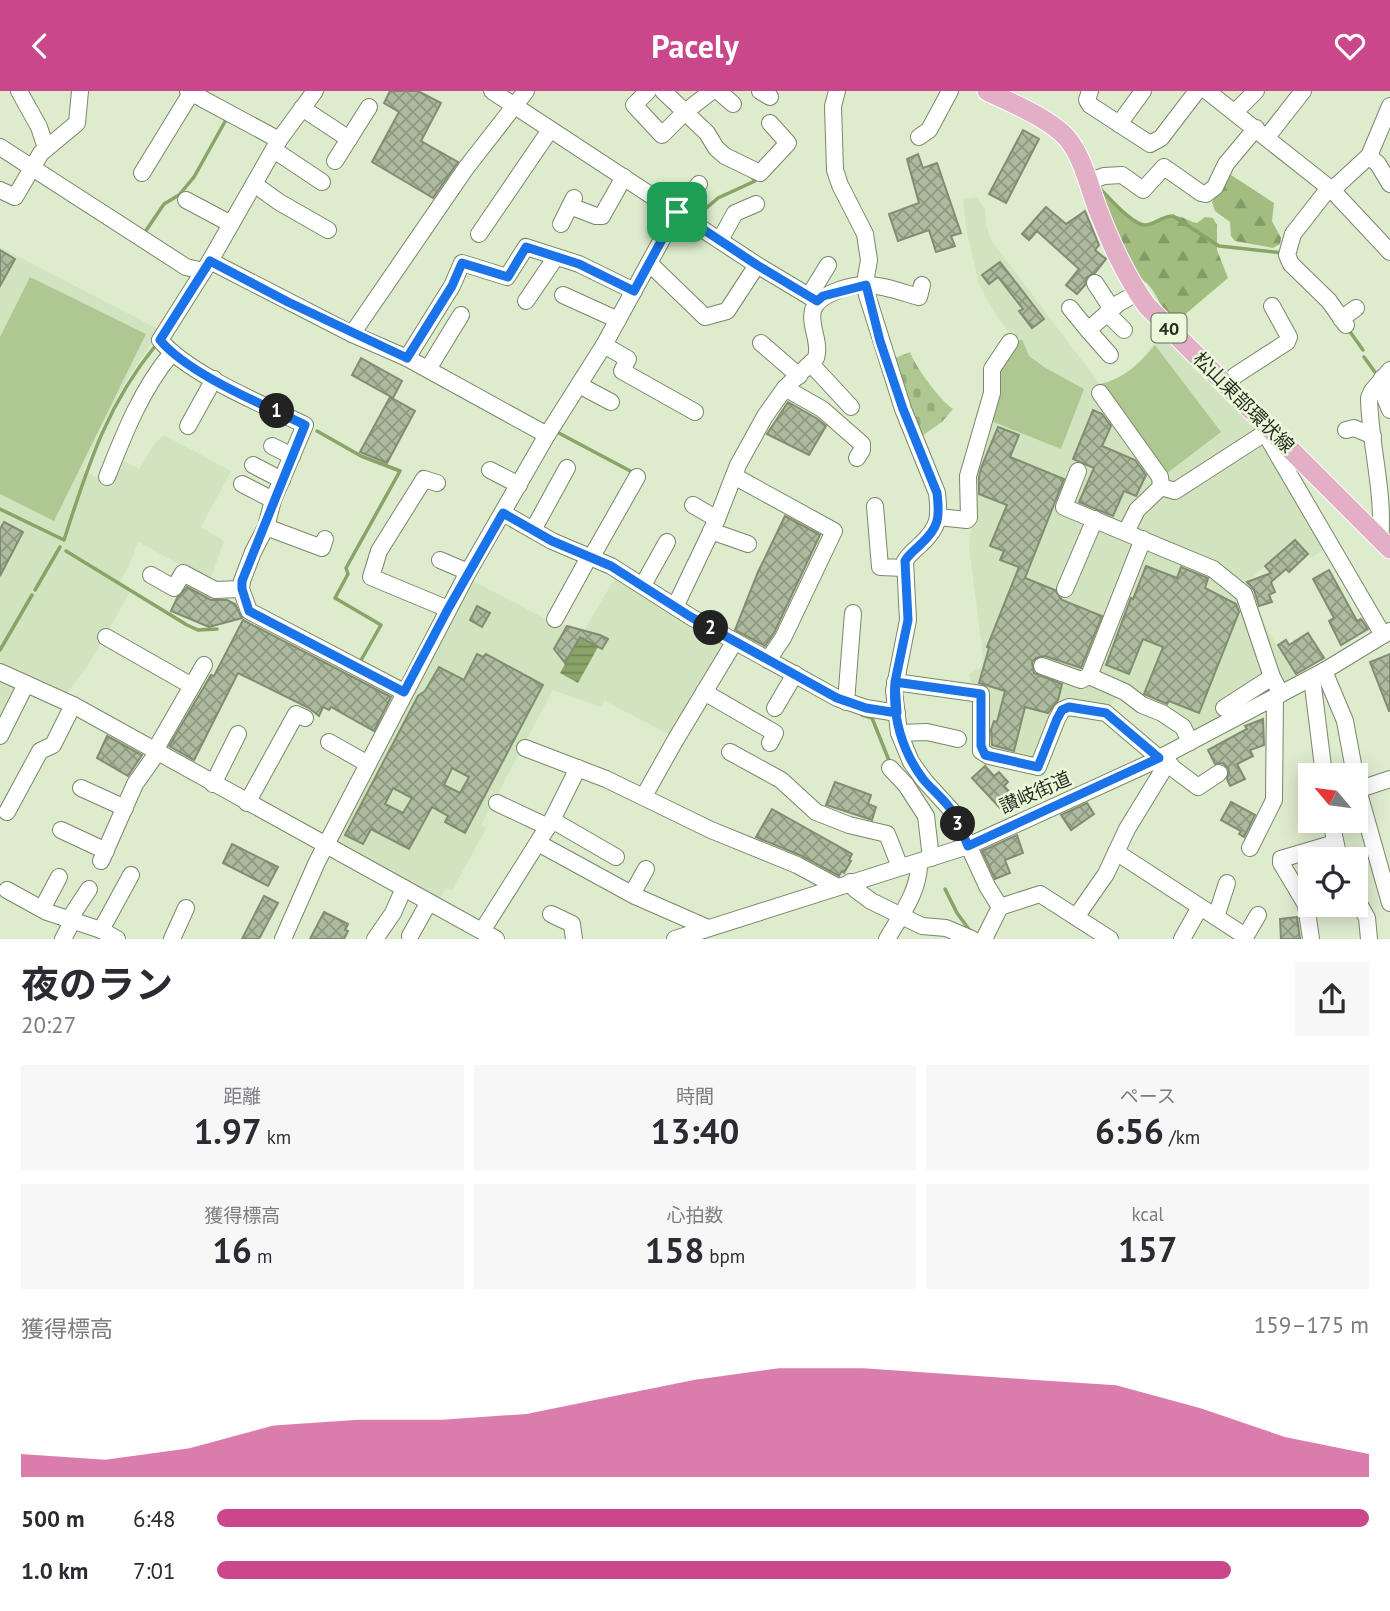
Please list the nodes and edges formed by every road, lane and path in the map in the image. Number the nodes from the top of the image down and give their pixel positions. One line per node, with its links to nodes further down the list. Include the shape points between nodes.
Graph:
1 (19, 91): 34 (street)
2 (80, 91): 34 (street, via 77,123)
3 (315, 91): 23 (street)
4 (492, 91): 20 (street)
5 (526, 91): 20 (street)
6 (648, 91): 24 (street, via 634,105 662,135)
7 (663, 91): 24 (street)
8 (712, 91): 24 (street)
9 (718, 91): 19 (street)
10 (837, 91): 64 (street, via 833,106 835,170 868,243)
11 (950, 91): 30 (street, via 929,130)
12 (987, 91): 41 (main road, 松山東部環状線 / 40, via 1065,137)
13 (1090, 91): 27 (street, via 1090,105)
14 (1143, 91): 27 (street)
15 (1256, 91): 25 (street)
16 (1303, 91): 29 (street)
17 (190, 92): 32 (street); 38 (street)
18 (1197, 92): 25 (street); 27 (street, via 1156,142 1146,142)
19 (733, 104)
20 (514, 106): 28 (street); 79 (street)
21 (1390, 106): 35 (street)
22 (369, 107): 31 (street)
23 (302, 108): 31 (street); 32 (street)
24 (685, 112): 26 (street, via 725,156 760,173 788,143)
25 (1235, 112): 29 (street)
26 (770, 123)
27 (1119, 124)
28 (550, 129): 39 (street); 54 (street)
29 (1261, 133): 41 (street, via 1226,164 1206,194 1164,166 1143,191 1122,175); 45 (street)
30 (919, 137)
31 (349, 139): 36 (street)
32 (276, 145): 40 (street); 42 (street)
33 (0, 147): 37 (street)
34 (46, 148): 37 (street)
35 (1369, 156): 44 (street); 45 (street)
36 (335, 161)
37 (32, 168): 46 (street, via 15,197); 62 (street, via 186,267)
38 (142, 173)
39 (624, 177): 49 (street); 52 (street, via 602,216 573,201)
40 (322, 182)
41 (1088, 182): 67 (main road, 松山東部環状線 / 40)
42 (254, 184): 50 (street); 51 (street)
43 (699, 184): 49 (street)
44 (1390, 184)
45 (1330, 189): 55 (street); 73 (street, via 1293,235 1287,255 1344,322)
46 (0, 190)
47 (186, 200): 51 (street)
48 (756, 204): 56 (street, via 734,213)
49 (677, 212): 56 (street); 59 (street)
50 (324, 223)
51 (231, 224): 62 (street)
52 (561, 224)
53 (1390, 226): 55 (street)
54 (479, 234)
55 (1377, 237): 57 (street)
56 (720, 240): 60 (street)
57 (1390, 252)
58 (556, 257): 66 (street); 69 (street); 85 (street, via 526,247 508,277 462,263)
59 (649, 263): 60 (street, via 705,317 727,311); 66 (street)
60 (757, 265): 70 (street)
61 (828, 265): 70 (street)
62 (206, 266): 79 (street); 83 (street, via 160,340)
63 (1096, 283): 74 (street)
64 (866, 285): 65 (street, via 919,297); 70 (street); 126 (street, via 903,409 937,493)
65 (922, 285)
66 (634, 291): 76 (street)
67 (1137, 293): 74 (street); 91 (main road, 松山東部環状線 / 40)
68 (563, 295): 76 (street)
69 (534, 297)
70 (813, 299): 86 (street, via 818,352)
71 (1272, 306): 91 (street, via 1287,331 1287,342)
72 (1070, 307): 77 (street)
73 (1356, 308)
74 (1110, 311): 77 (street); 78 (street)
75 (461, 315): 87 (street)
76 (618, 320): 82 (street)
77 (1088, 330): 84 (street)
78 (1124, 330)
79 (352, 334): 85 (street)
80 (1010, 342): 126 (street, via 992,369 992,393 968,476 968,518)
81 (761, 343): 89 (street)
82 (604, 345): 92 (street); 98 (street, via 628,359 622,371 653,396)
83 (171, 354): 90 (street); 112 (street, via 135,410)
84 (1110, 355)
85 (407, 358): 87 (street)
86 (812, 365): 89 (street); 96 (street)
87 (428, 369): 102 (street)
88 (1386, 374): 97 (street, via 1384,395); 103 (street, via 1369,398)
89 (799, 376): 93 (street)
90 (214, 379): 99 (street); 105 (street, via 305,425)
91 (1226, 384): 101 (main road, 松山東部環状線 / 40)
92 (579, 385): 95 (street); 102 (street)
93 (785, 388): 106 (street, via 810,401 837,431 862,444); 111 (street)
94 (1100, 393): 119 (street, via 1160,477)
95 (611, 402)
96 (851, 407)
97 (1390, 410)
98 (695, 412)
99 (188, 426)
100 (1346, 430): 103 (street, via 1354,428)
101 (1268, 431): 118 (main road, 松山東部環状線 / 40); 119 (street, via 1175,491); 121 (street)
102 (547, 435): 117 (street)
103 (1379, 445): 122 (street)
104 (272, 446): 105 (street)
105 (292, 456): 114 (street)
106 (858, 458)
107 (253, 465): 114 (street)
108 (567, 468): 130 (street)
109 (490, 470): 117 (street)
110 (1078, 471): 127 (street, via 1064,507)
111 (734, 476): 128 (street); 152 (street, via 834,531)
112 (107, 477)
113 (637, 477): 137 (street)
114 (282, 479): 120 (street)
115 (242, 484): 120 (street)
116 (437, 484): 146 (street, via 424,479 379,551 370,577)
117 (519, 485): 125 (street)
118 (1328, 485): 121 (street); 136 (main road, 松山東部環状線 / 40)
119 (1161, 487): 131 (street, via 1137,510)
120 (273, 500): 129 (street)
121 (1304, 500): 149 (street)
122 (1385, 501): 136 (street)
123 (693, 505): 128 (street)
124 (875, 506): 139 (street, via 880,567)
125 (503, 513): 130 (street); 140 (street)
126 (938, 517): 139 (street, via 934,531 908,555)
127 (1095, 519): 131 (street); 144 (street)
128 (714, 525): 135 (street); 145 (street)
129 (266, 527): 132 (street, via 322,548); 143 (street)
130 (533, 530): 137 (street)
131 (1126, 532): 133 (street)
132 (325, 539)
133 (1143, 539): 158 (street); 159 (street, via 1213,569 1244,594)
134 (667, 543): 142 (street)
135 (748, 544)
136 (1385, 545)
137 (590, 558): 142 (street); 148 (street)
138 (440, 560): 140 (street)
139 (905, 568): 160 (street, via 908,620)
140 (468, 572): 146 (street)
141 (150, 575): 143 (street, via 174,588 183,573 215,590)
142 (643, 585): 145 (street)
143 (242, 589): 163 (street, via 249,611)
144 (1065, 589)
145 (675, 607): 151 (street)
146 (448, 609): 163 (street)
147 (853, 613): 166 (street)
148 (555, 619)
149 (1387, 633): 157 (street, 讃岐街道)
150 (106, 637): 162 (street)
151 (735, 641): 152 (street); 164 (street)
152 (768, 660): 156 (street)
153 (204, 665): 162 (street)
154 (1042, 666): 158 (street, via 1081,680)
155 (0, 672): 161 (street)
156 (795, 674): 166 (street); 168 (street)
157 (1318, 675): 165 (street, 讃岐街道); 182 (street); 183 (street, via 1345,721)
158 (1089, 677): 177 (street, via 1162,713 1183,727)
159 (1272, 677): 165 (street); 169 (street)
160 (895, 682): 170 (street); 181 (street, via 981,694 985,755 1038,767 1057,719 1069,707 1106,713)
161 (26, 684): 167 (street); 174 (street)
162 (192, 686): 180 (street)
163 (404, 692): 184 (street)
164 (704, 692): 178 (street, via 775,733); 193 (street)
165 (1278, 696): 177 (street, 讃岐街道); 207 (street, via 1274,800)
166 (846, 702): 170 (street)
167 (72, 705): 180 (street); 197 (street, via 53,745 40,751)
168 (775, 708)
169 (1224, 708)
170 (897, 713): 172 (street)
171 (304, 719): 194 (street, via 296,714)
172 (899, 733): 175 (street, via 927,732); 205 (street, via 911,762 953,812)
173 (238, 734): 191 (street)
174 (0, 736)
175 (958, 739)
176 (329, 742): 184 (street)
177 (1190, 742): 181 (street, 讃岐街道)
178 (770, 743)
179 (525, 748): 185 (street)
180 (155, 752): 191 (street); 196 (street)
181 (1164, 758): 188 (street, via 1198,787); 205 (street, 讃岐街道); 208 (street)
182 (1323, 763)
183 (1352, 763)
184 (368, 764): 204 (street)
185 (578, 768): 193 (street); 198 (street)
186 (890, 768): 210 (street, via 926,816)
187 (729, 772): 211 (street, via 734,754 799,785 816,812 887,834)
188 (1219, 773)
189 (1390, 779): 190 (street)
190 (1368, 782)
191 (213, 784): 194 (street)
192 (80, 789): 196 (street)
193 (644, 796): 216 (street, via 711,830)
194 (247, 803): 204 (street)
195 (497, 803): 198 (street)
196 (125, 808): 200 (street, via 103,856)
197 (6, 812)
198 (550, 823): 202 (street); 209 (street)
199 (1368, 825): 222 (street)
200 (61, 830)
201 (1333, 833): 203 (street)
202 (538, 843): 220 (street); 237 (street)
203 (1335, 843): 206 (street); 251 (street, via 1281,859 1306,905)
204 (326, 846): 217 (street); 243 (street)
205 (968, 846): 210 (street, 讃岐街道); 223 (street)
206 (1336, 847)
207 (1250, 848)
208 (1116, 852): 224 (street); 230 (street, via 1107,874)
209 (616, 857)
210 (925, 860): 211 (street, 讃岐街道); 228 (street)
211 (900, 867): 216 (street, 讃岐街道)
212 (646, 869): 220 (street)
213 (131, 875): 236 (street)
214 (59, 877): 226 (street)
215 (1227, 883): 231 (street)
216 (843, 884): 228 (street); 235 (street, 讃岐街道)
217 (404, 888): 221 (street); 244 (street)
218 (89, 889): 233 (street)
219 (7, 890): 226 (street)
220 (632, 894): 235 (street)
221 (429, 902): 237 (street); 238 (street)
222 (1390, 903)
223 (1000, 907): 230 (street, via 1040,894); 249 (street)
224 (1200, 907): 231 (street); 250 (street)
225 (186, 908): 242 (street)
226 (42, 909): 233 (street)
227 (551, 913): 245 (street, via 572,924)
228 (900, 915): 234 (street); 247 (street)
229 (1258, 915): 239 (street)
230 (1076, 917): 240 (street)
231 (1216, 917): 239 (street)
232 (1366, 917): 252 (street)
233 (70, 921): 236 (street); 241 (street)
234 (918, 932): 248 (street, via 946,928)
235 (701, 933): 246 (street, 讃岐街道)
236 (107, 935)
237 (486, 935)
238 (410, 936)
239 (1245, 937)
240 (1106, 938)
241 (63, 939)
242 (172, 939)
243 (284, 939)
244 (375, 939)
245 (574, 939)
246 (676, 939)
247 (887, 939)
248 (972, 939)
249 (984, 939)
250 (1182, 939)
251 (1311, 939)
252 (1369, 939)

